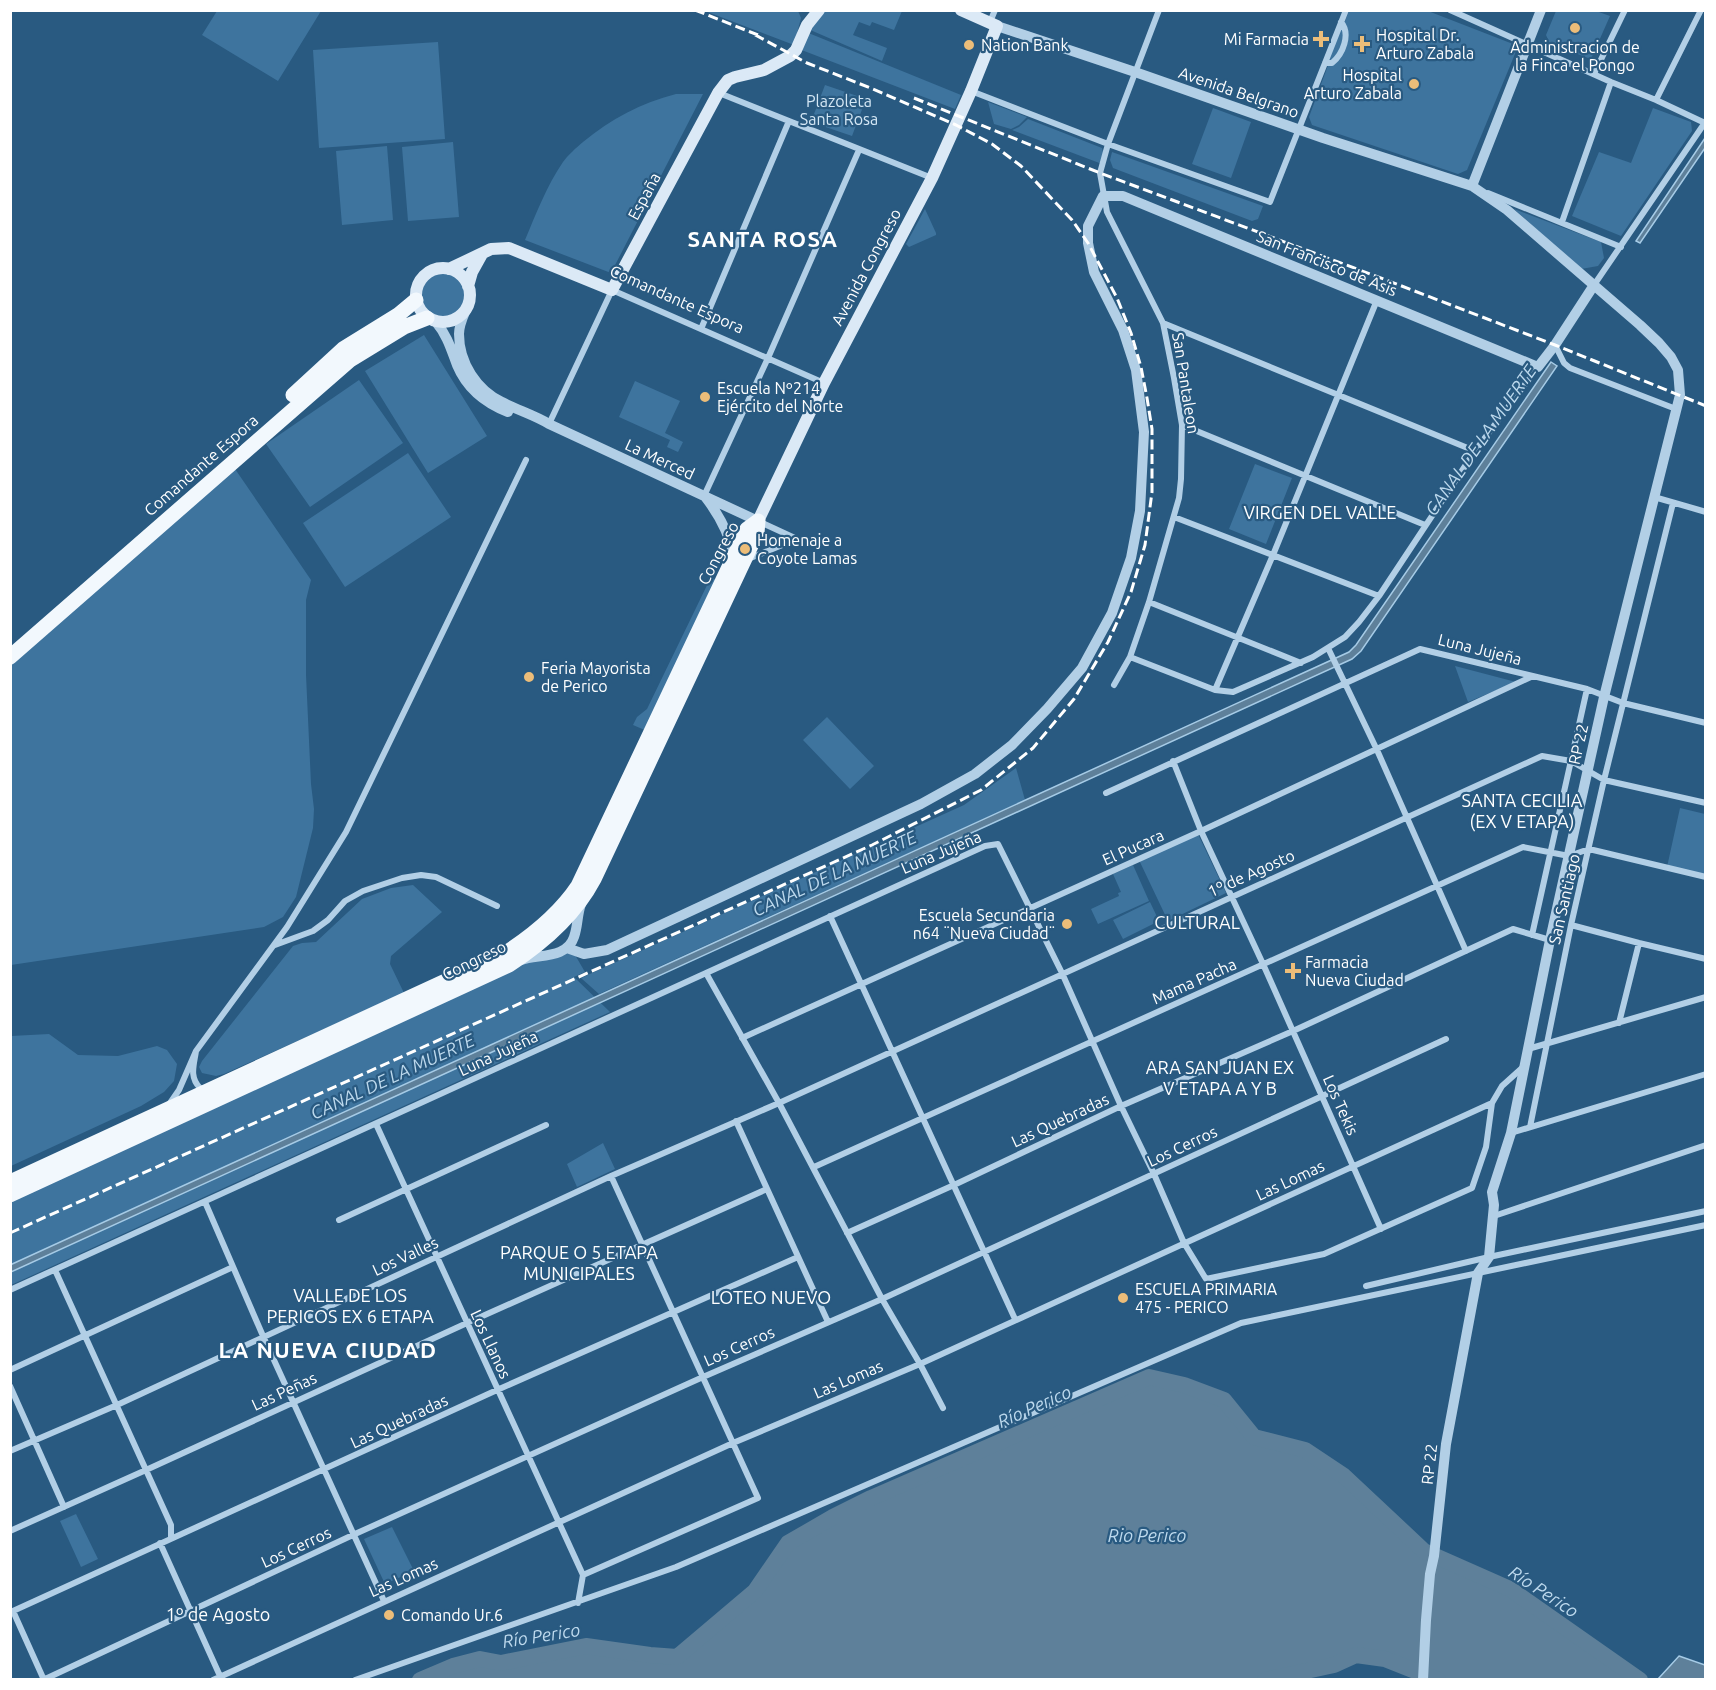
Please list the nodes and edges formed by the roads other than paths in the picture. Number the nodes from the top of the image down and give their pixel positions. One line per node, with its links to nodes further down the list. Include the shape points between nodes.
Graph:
1 (802, 10): 11 (main road)
2 (819, 10): 11 (main road, España)
3 (961, 10): 10 (main road)
4 (1160, 10): 13 (street)
5 (1346, 10): 21 (street)
6 (1450, 10): 12 (street)
7 (1541, 10): 12 (street)
8 (1624, 10): 14 (street)
9 (1701, 10): 18 (street)
10 (994, 19): 13 (street, Avenida Belgrano); 16 (main road, Avenida Congreso)
11 (807, 25): 17 (main road, España, via 790,56 764,70 728,80)
12 (1528, 44): 14 (street); 25 (street)
13 (1135, 72): 21 (street, Avenida Belgrano); 22 (street)
14 (1594, 74): 15 (street)
15 (1611, 82): 18 (street); 27 (street)
16 (972, 91): 22 (street); 24 (main road, Avenida Congreso)
17 (718, 93): 19 (street); 33 (main road, España)
18 (1656, 100): 20 (street)
19 (789, 121): 23 (street); 39 (street)
20 (1705, 122): 28 (street)
21 (1300, 130): 22 (street, via 1270,202); 25 (street, Avenida Belgrano)
22 (1108, 144): 26 (street, San Pantaleon, via 1100,173)
23 (859, 150): 24 (street); 41 (street)
24 (932, 178): 43 (main road, Avenida Congreso)
25 (1472, 186): 27 (street); 31 (street, Avenida Belgrano, via 1507,210)
26 (1103, 196): 34 (street, San Francisco de Asis, via 1123,196); 38 (street, San Pantaleon, via 1107,212); 100 (street, via 1088,226 1088,243 1094,272 1123,330 1136,370 1144,432 1140,511 1131,558 1112,613 1082,668 1012,745 975,774 921,804 607,950 584,954)
27 (1562, 222): 28 (street)
28 (1621, 247): 31 (street)
29 (482, 254): 30 (main road, Comandante Espora); 32 (main road); 33 (main road, Comandante Espora, via 509,248)
30 (449, 269): 32 (main road, via 458,272); 35 (main road, via 429,272 421,279)
31 (1594, 285): 40 (street); 45 (street, RP 22, via 1671,357 1680,385)
32 (468, 286): 36 (main road, via 469,304)
33 (612, 290): 39 (street, Comandante Espora); 46 (street, España)
34 (1377, 299): 42 (street, San Francisco de Asis); 44 (street)
35 (416, 300): 37 (main road, via 419,310); 63 (main road, Comandante Espora, via 343,349)
36 (465, 312): 37 (main road, via 447,322); 46 (street, via 459,334 461,351 480,387)
37 (431, 320): 46 (street, via 447,338 458,367 479,396 495,407); 65 (main road, Comandante Espora, via 404,327 350,360)
38 (1163, 323): 44 (street); 47 (street, San Pantaleon)
39 (701, 329): 41 (street, Comandante Espora)
40 (1555, 345): 42 (street); 45 (street, via 1570,368)
41 (768, 358): 43 (street, Comandante Espora); 51 (street)
42 (1538, 367): 48 (street)
43 (824, 383): 56 (main road, Avenida Congreso)
44 (1338, 394): 48 (street); 50 (street)
45 (1676, 410): 52 (street, RP 22)
46 (549, 424): 51 (street, La Merced)
47 (1182, 426): 50 (street); 55 (street, San Pantaleon, via 1181,479)
48 (1475, 451): 57 (street)
49 (526, 460): 99 (street, via 346,832)
50 (1305, 476): 57 (street); 58 (street)
51 (704, 496): 56 (street, La Merced); 59 (street)
52 (1654, 497): 53 (street); 73 (street, RP 22)
53 (1673, 503): 54 (street); 74 (street, San Santiago)
54 (1706, 512)
55 (1174, 516): 58 (street); 61 (street, San Pantaleon)
56 (758, 521): 59 (main road, Congreso, via 747,529); 59 (street, via 797,539)
57 (1425, 525): 60 (street)
58 (1273, 555): 60 (street); 62 (street)
59 (739, 558): 90 (main road, Congreso); 120 (main road, Congreso, via 578,885 548,920 504,954)
60 (1379, 596): 64 (street, via 1352,630)
61 (1149, 602): 62 (street); 66 (street, San Pantaleon)
62 (1237, 637): 67 (street); 72 (street)
63 (10, 645)
64 (1328, 648): 67 (street); 69 (street)
65 (10, 657)
66 (1130, 657): 70 (street, San Pantaleon); 72 (street)
67 (1301, 663): 72 (street, via 1233,692)
68 (1533, 676): 69 (street, Luna Jujeña, via 1420,649); 71 (street, Luna Jujeña); 76 (street, El Pucara)
69 (1345, 683): 76 (street); 77 (street, Luna Jujeña)
70 (1114, 685)
71 (1587, 689): 73 (street, Luna Jujeña); 78 (street)
72 (1215, 690)
73 (1604, 697): 74 (street, Luna Jujeña); 79 (street, RP 22)
74 (1623, 703): 75 (street, Luna Jujeña); 80 (street, San Santiago)
75 (1706, 723)
76 (1377, 750): 83 (street); 84 (street, El Pucara)
77 (1173, 761): 81 (street, Luna Jujeña); 84 (street, Los Tekis)
78 (1571, 761): 79 (street, 1º de Agosto); 83 (street, 1º de Agosto, via 1542,756); 86 (street)
79 (1588, 770): 80 (street, 1º de Agosto); 87 (street, RP 22)
80 (1605, 780): 82 (street, 1º de Agosto); 85 (street, San Santiago)
81 (1106, 793)
82 (1706, 803)
83 (1407, 817): 89 (street); 91 (street, 1º de Agosto)
84 (1201, 831): 91 (street, Los Tekis); 93 (street, El Pucara)
85 (1589, 849): 87 (street); 88 (street); 95 (street, San Santiago)
86 (1550, 852): 87 (street, Mama Pacha); 89 (street, Mama Pacha, via 1523,847); 96 (street)
87 (1569, 856): 97 (street, RP 22)
88 (1706, 877)
89 (1437, 886): 101 (street); 103 (street, Mama Pacha)
90 (585, 896): 100 (street, via 575,935); 104 (main road, Congreso, via 551,933)
91 (1232, 897): 103 (street, Los Tekis); 106 (street, 1º de Agosto)
92 (497, 906): 99 (street, via 436,877 402,878 363,891 345,901 312,931)
93 (1030, 908): 94 (street, Luna Jujeña, via 998,844 985,846); 106 (street); 107 (street, El Pucara)
94 (830, 916): 105 (street, Luna Jujeña); 107 (street)
95 (1571, 925): 98 (street); 114 (street, San Santiago)
96 (1532, 935): 97 (street, Las Quebradas); 101 (street, Las Quebradas, via 1513,930)
97 (1550, 940): 115 (street, RP 22)
98 (1639, 943): 102 (street); 109 (street)
99 (273, 946): 116 (street)
100 (567, 948): 104 (street)
101 (1466, 951): 110 (street, Las Quebradas)
102 (1706, 958)
103 (1263, 964): 110 (street, Los Tekis); 113 (street, Mama Pacha)
104 (509, 965): 141 (main road, Congreso)
105 (706, 973): 111 (street); 128 (street, Luna Jujeña)
106 (1062, 973): 113 (street); 117 (street, 1º de Agosto)
107 (861, 984): 111 (street, El Pucara); 117 (street)
108 (1706, 998): 109 (street)
109 (1619, 1023): 114 (street)
110 (1293, 1031): 121 (street, Los Tekis); 124 (street, Las Quebradas)
111 (742, 1038): 122 (street)
112 (1446, 1040): 121 (street, Los Cerros)
113 (1092, 1042): 124 (street); 126 (street, Mama Pacha)
114 (1547, 1043): 115 (street); 130 (street, San Santiago)
115 (1527, 1050): 131 (street, RP 22)
116 (196, 1051): 120 (street, via 192,1076 200,1088); 125 (street, via 172,1101)
117 (891, 1051): 122 (street, 1º de Agosto); 126 (street)
118 (1522, 1068): 123 (street, via 1502,1086)
119 (1706, 1074): 130 (street)
120 (212, 1089): 125 (main road, Congreso)
121 (1323, 1097): 133 (street, Los Tekis); 135 (street, Los Cerros)
122 (779, 1103): 127 (street, Los Valles); 134 (street)
123 (1492, 1103): 133 (street, Las Lomas); 147 (street, via 1486,1147 1472,1188)
124 (1121, 1106): 135 (street); 138 (street, Las Quebradas)
125 (158, 1114): 137 (main road, Congreso)
126 (923, 1117): 134 (street, Mama Pacha); 138 (street)
127 (736, 1121): 136 (street, Los Valles); 140 (street)
128 (376, 1124): 139 (street, Los Llanos); 142 (street, Luna Jujeña)
129 (546, 1125): 139 (street)
130 (1530, 1127): 131 (street)
131 (1511, 1133): 144 (street, RP 22, via 1492,1192)
132 (1706, 1145): 144 (street)
133 (1353, 1166): 147 (street, Los Tekis); 149 (street, Las Lomas)
134 (814, 1167): 148 (street)
135 (1154, 1174): 149 (street); 151 (street, Los Cerros)
136 (610, 1176): 150 (street); 152 (street, Los Valles)
137 (10, 1182)
138 (954, 1185): 148 (street, Las Quebradas); 151 (street)
139 (405, 1189): 145 (street); 152 (street, Los Llanos)
140 (767, 1190): 150 (street, Las Peñas); 153 (street)
141 (10, 1195)
142 (205, 1202): 155 (street); 156 (street, Luna Jujeña)
143 (1706, 1211): 154 (street)
144 (1494, 1215): 154 (street)
145 (339, 1220)
146 (1706, 1225): 157 (street)
147 (1381, 1229): 149 (street, via 1324,1254 1206,1279)
148 (847, 1233): 160 (street)
149 (1184, 1243): 162 (street, Las Lomas)
150 (642, 1246): 161 (street); 164 (street, Las Peñas)
151 (984, 1252): 160 (street, Los Cerros); 162 (street)
152 (436, 1257): 164 (street, Los Llanos); 166 (street, Los Valles)
153 (798, 1257): 161 (street, Las Quebradas); 163 (street)
154 (1489, 1257): 157 (street, RP 22); 158 (street)
155 (233, 1267): 165 (street); 166 (street)
156 (55, 1270): 159 (street, Luna Jujeña); 165 (street)
157 (1478, 1273): 189 (street, via 1241,1323 676,1568); 195 (street, RP 22, via 1446,1444 1430,1574)
158 (1366, 1286)
159 (10, 1290)
160 (882, 1299): 163 (street, Los Cerros); 167 (street)
161 (673, 1312): 169 (street); 171 (street, Las Quebradas)
162 (1015, 1319): 167 (street, Las Lomas)
163 (828, 1322): 169 (street, Los Cerros)
164 (467, 1323): 171 (street, Los Llanos); 172 (street, Las Peñas)
165 (86, 1336): 168 (street); 173 (street)
166 (263, 1336): 172 (street); 173 (street, Los Valles)
167 (920, 1364): 174 (street); 176 (street, Las Lomas)
168 (10, 1370)
169 (703, 1377): 176 (street); 178 (street, Los Cerros)
170 (10, 1386): 175 (street)
171 (497, 1390): 178 (street, Los Llanos); 179 (street, Las Quebradas)
172 (293, 1402): 179 (street); 180 (street, Las Peñas)
173 (117, 1405): 175 (street, Los Valles); 180 (street)
174 (943, 1408)
175 (34, 1440): 177 (street, Los Valles); 181 (street)
176 (733, 1443): 182 (street, Las Lomas); 187 (street, via 758,1498)
177 (10, 1451)
178 (530, 1456): 182 (street, Los Llanos); 184 (street, Los Cerros)
179 (325, 1469): 184 (street); 185 (street, Las Quebradas)
180 (146, 1470): 181 (street, Las Peñas); 185 (street, via 171,1525)
181 (64, 1507): 183 (street, Las Peñas)
182 (559, 1522): 187 (street, Los Llanos); 188 (street, Las Lomas)
183 (10, 1531)
184 (355, 1534): 188 (street); 190 (street, Los Cerros)
185 (171, 1538): 186 (street, Las Quebradas)
186 (160, 1543): 190 (street); 192 (street, Las Quebradas, via 13,1611)
187 (583, 1575): 189 (street)
188 (384, 1600): 191 (street, Las Lomas)
189 (578, 1603): 194 (street)
190 (191, 1611): 191 (street); 192 (street, Los Cerros)
191 (220, 1676): 193 (street, Las Lomas)
192 (44, 1679)
193 (213, 1680)
194 (355, 1680)
195 (1423, 1680)

